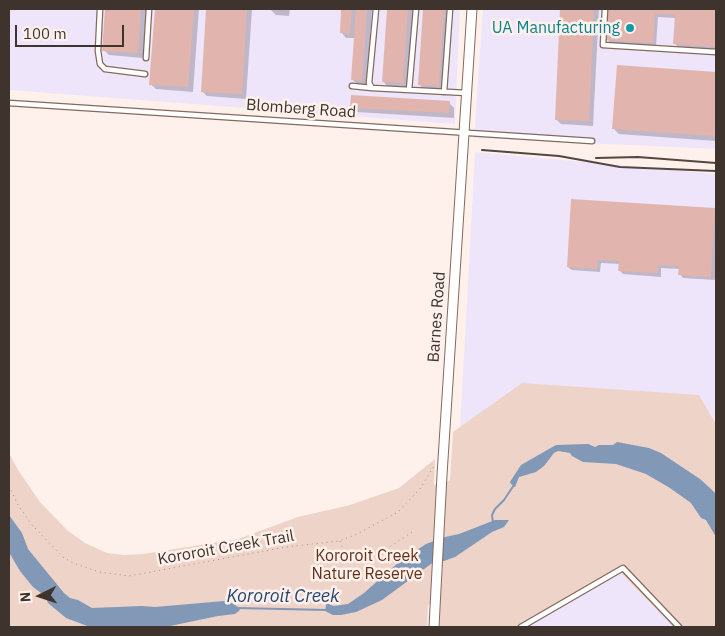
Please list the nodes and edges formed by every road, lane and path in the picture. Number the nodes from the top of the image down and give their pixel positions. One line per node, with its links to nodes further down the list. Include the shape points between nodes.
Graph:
1 (100, 9): 10 (lane, via 100,64 105,69)
2 (149, 9): 9 (lane)
3 (376, 9): 12 (lane, via 369,83)
4 (416, 9): 13 (lane)
5 (450, 9): 14 (lane)
6 (472, 9): 15 (street, Barnes Road)
7 (605, 9): 8 (lane, via 603,45)
8 (716, 52)
9 (146, 58)
10 (144, 74)
11 (352, 86): 12 (lane)
12 (372, 88): 13 (lane)
13 (409, 90): 14 (lane)
14 (444, 92): 15 (lane)
15 (467, 93): 17 (street, Barnes Road)
16 (9, 103): 17 (lane, Blomberg Road)
17 (464, 132): 18 (lane, Blomberg Road); 23 (street, Barnes Road)
18 (592, 141)
19 (437, 466): 22 (path, Kororoit Creek Trail, via 398,512 363,532)
20 (9, 486): 22 (path, Kororoit Creek Trail, via 32,525 63,557 99,572 129,576 286,547)
21 (412, 532): 22 (path, via 385,550 368,556 344,552)
22 (339, 541)
23 (434, 627)
24 (521, 627): 25 (lane, via 623,568)
25 (679, 627)

